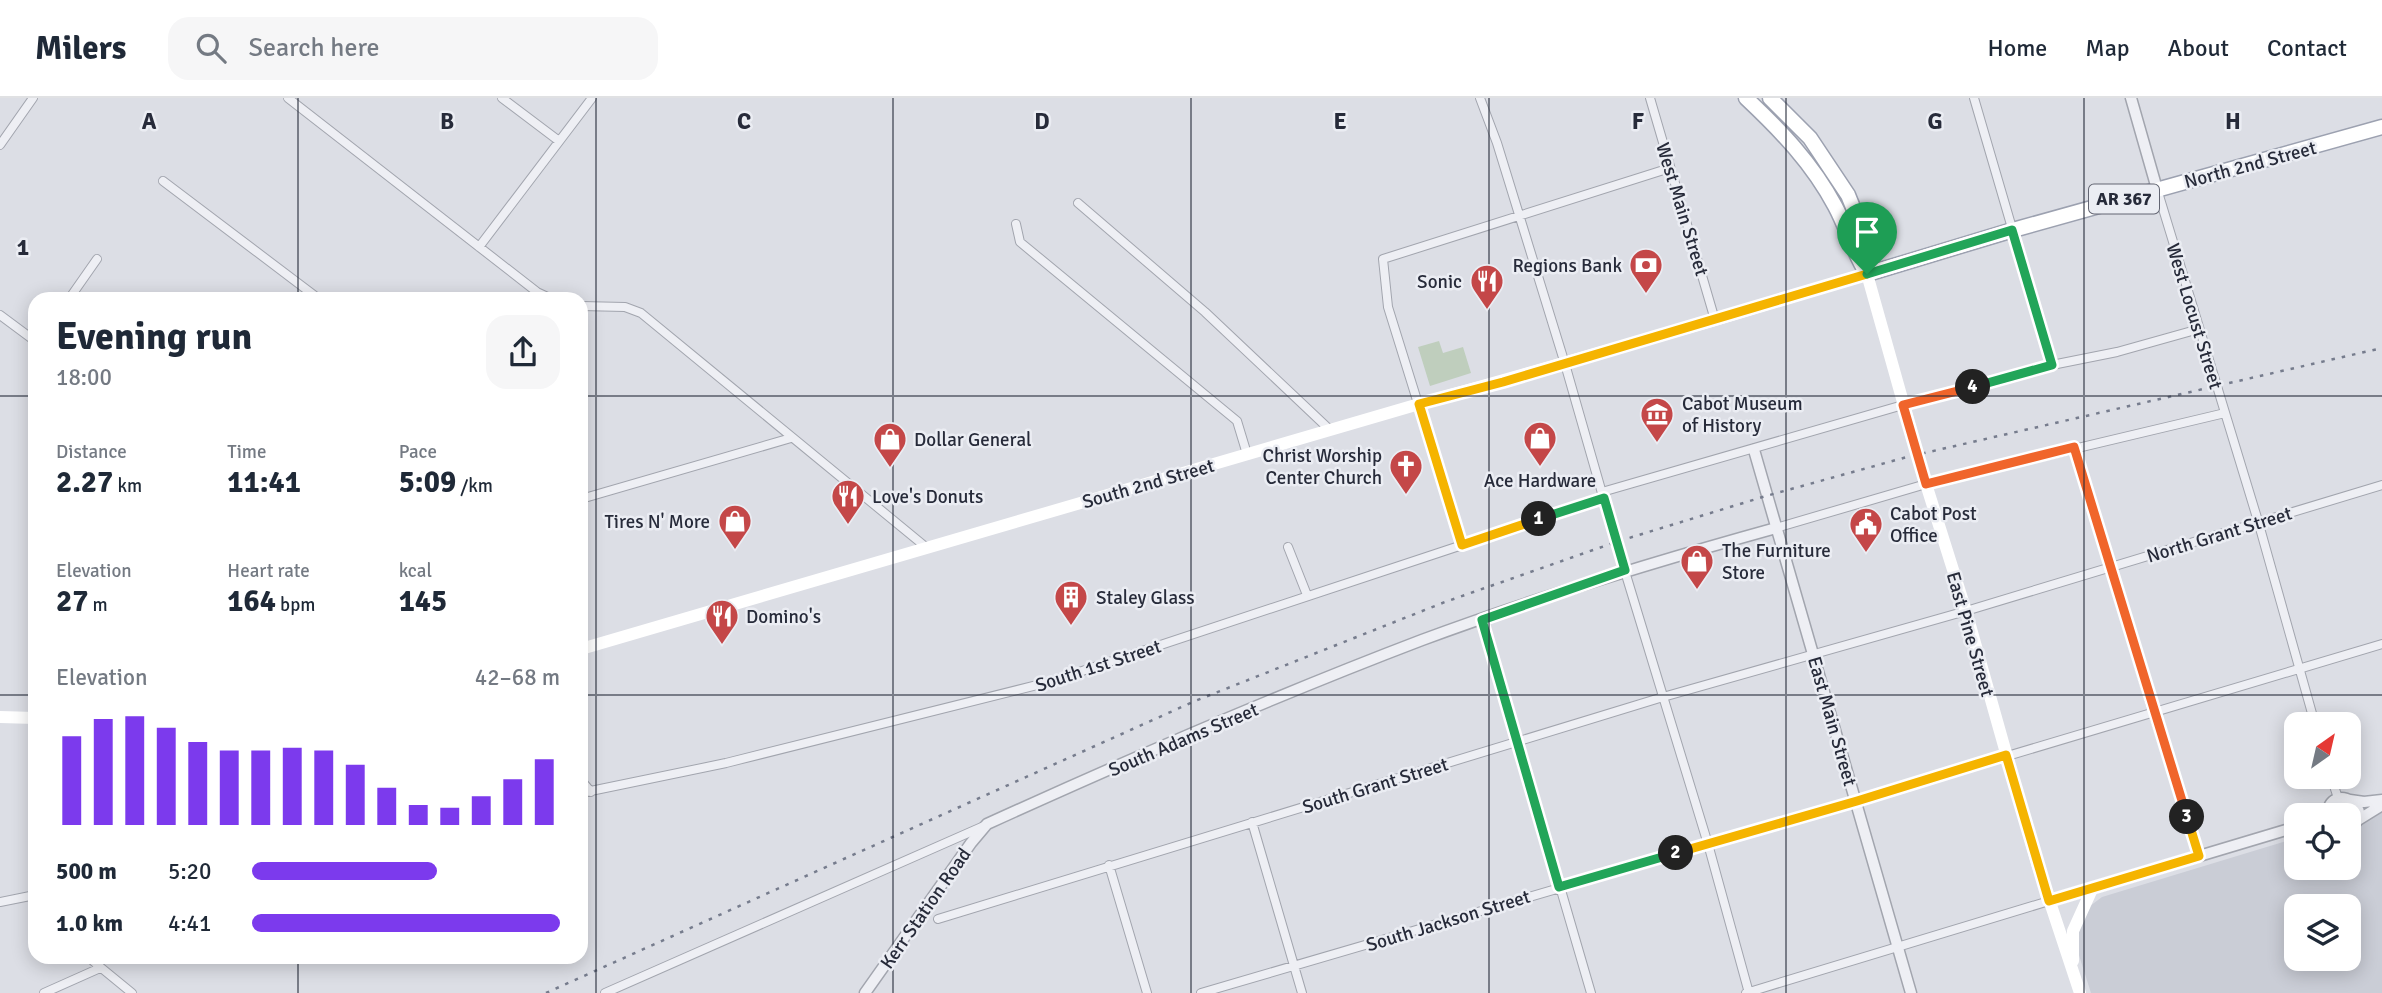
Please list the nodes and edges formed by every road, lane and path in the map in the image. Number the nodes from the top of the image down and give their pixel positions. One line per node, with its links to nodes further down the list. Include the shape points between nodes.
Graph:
1 (33, 98): 13 (street)
2 (288, 98): 21 (street)
3 (502, 98): 12 (street)
4 (592, 98): 12 (street)
5 (1480, 98): 18 (street)
6 (1650, 98): 14 (street, West Main Street)
7 (1746, 98): 23 (main road, via 1781,130 1810,166)
8 (1770, 98): 23 (main road, via 1810,138 1848,195 1869,247)
9 (1974, 98): 20 (street)
10 (2131, 98): 16 (street, West Locust Street)
11 (2382, 127): 16 (main road, North 2nd Street / AR 367)
12 (559, 142): 21 (street)
13 (0, 145)
14 (1670, 168): 18 (street); 29 (street, West Main Street)
15 (163, 181): 25 (street)
16 (2157, 189): 20 (main road, North 2nd Street / AR 367); 30 (street, West Locust Street)
17 (1078, 203): 37 (street, via 1205,312)
18 (1518, 216): 32 (street); 34 (street, via 1383,259 1388,307)
19 (1016, 223): 41 (street, via 1020,242 1237,421)
20 (2012, 230): 23 (main road, North 2nd Street / AR 367); 33 (street)
21 (479, 247): 26 (street)
22 (97, 259): 24 (street)
23 (1867, 274): 29 (main road, North 2nd Street / AR 367); 35 (main road, East Pine Street)
24 (74, 292)
25 (310, 292)
26 (537, 292)
27 (588, 306): 38 (street, via 625,307 641,313)
28 (0, 316): 31 (street)
29 (1715, 320): 32 (main road, South 2nd Street / AR 367)
30 (2199, 329): 33 (street, South 1st Street); 36 (street, West Locust Street)
31 (28, 336)
32 (1565, 364): 34 (main road, South 2nd Street / AR 367); 44 (street)
33 (2052, 365): 35 (street, South 1st Street)
34 (1419, 404): 37 (main road, South 2nd Street / AR 367); 48 (street)
35 (1903, 405): 40 (street, South 1st Street); 42 (main road, East Pine Street)
36 (2225, 413): 39 (street); 46 (street, West Locust Street)
37 (1330, 430): 41 (main road, South 2nd Street / AR 367)
38 (791, 438): 45 (street); 50 (street)
39 (2074, 447): 42 (street); 51 (street)
40 (1754, 450): 44 (street, South 1st Street); 47 (street, East Main Street)
41 (1247, 454): 50 (main road, South 2nd Street / AR 367)
42 (1926, 484): 47 (street); 54 (main road, East Pine Street)
43 (2382, 485): 46 (street, North Grant Street)
44 (1603, 495): 48 (street, South 1st Street); 52 (street)
45 (588, 497)
46 (2258, 521): 51 (street, North Grant Street); 59 (street, West Locust Street)
47 (1776, 527): 52 (street, South Adams Street); 58 (street, East Main Street)
48 (1462, 545): 53 (street, South 1st Street)
49 (1288, 547): 53 (street)
50 (927, 548): 57 (main road, South 2nd Street / AR 367)
51 (2111, 568): 54 (street, North Grant Street); 61 (street)
52 (1625, 570): 55 (street, South Adams Street); 60 (street)
53 (1307, 595): 70 (street, South 1st Street, via 1049,681 739,760)
54 (1965, 611): 58 (street, North Grant Street); 66 (main road, East Pine Street)
55 (1482, 620): 65 (street); 79 (street, South Adams Street, via 1280,697)
56 (2382, 644): 59 (street, South Jackson Street)
57 (588, 647)
58 (1813, 653): 60 (street, South Grant Street); 73 (street, East Main Street)
59 (2298, 668): 61 (street, South Jackson Street); 62 (street, West Locust Street)
60 (1663, 697): 65 (street, South Grant Street); 81 (street)
61 (2153, 712): 66 (street, South Jackson Street); 82 (street)
62 (2311, 712)
63 (0, 718): 64 (main road)
64 (28, 718)
65 (1516, 742): 78 (street, South Grant Street); 84 (street)
66 (2006, 755): 73 (street, South Jackson Street); 87 (main road, East Pine Street)
67 (588, 788): 70 (street)
68 (2335, 789): 71 (street)
69 (588, 792): 70 (street, South 1st Street)
70 (591, 792)
71 (2338, 799): 72 (street); 74 (street)
72 (2350, 800): 75 (street); 76 (street)
73 (1857, 801): 81 (street, South Jackson Street); 90 (street, East Main Street)
74 (2335, 803)
75 (2353, 803)
76 (2382, 803): 77 (street)
77 (2361, 818)
78 (1252, 822): 83 (street, South Grant Street); 92 (street)
79 (987, 824): 97 (street, South Adams Street); 98 (street, Kerr Station Road)
80 (2284, 831): 82 (street)
81 (1708, 844): 84 (street, South Jackson Street); 103 (street)
82 (2199, 856): 85 (street)
83 (1109, 865): 89 (street, South Grant Street); 99 (street)
84 (1559, 887): 92 (street, South Jackson Street); 102 (street)
85 (2093, 887): 87 (street); 94 (main road, via 2073,931)
86 (28, 896): 88 (street)
87 (2049, 901): 90 (street); 94 (main road, East Pine Street)
88 (0, 902)
89 (938, 919)
90 (1898, 948): 103 (street); 104 (street, East Main Street)
91 (96, 964): 93 (street)
92 (1295, 967): 100 (street, South Jackson Street); 101 (street)
93 (100, 968): 95 (street); 96 (street)
94 (2073, 972): 105 (main road, East Pine Street)
95 (44, 993)
96 (132, 993)
97 (606, 993)
98 (865, 993)
99 (1147, 993)
100 (1201, 993)
101 (1302, 993)
102 (1591, 993)
103 (1748, 993)
104 (1911, 993)
105 (2080, 993)

